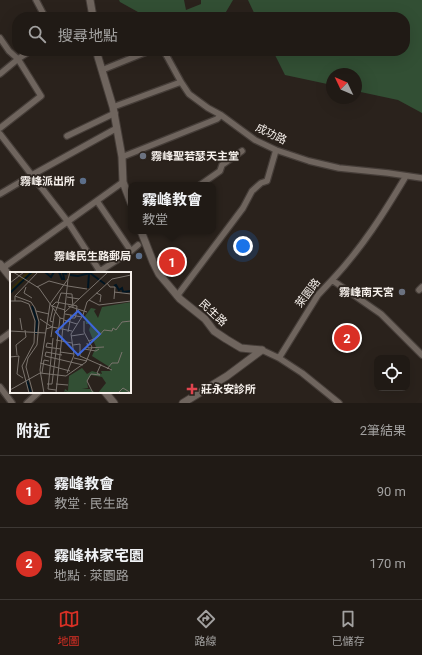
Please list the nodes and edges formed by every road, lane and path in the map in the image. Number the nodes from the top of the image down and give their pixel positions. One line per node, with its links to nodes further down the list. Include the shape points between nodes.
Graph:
1 (36, 0): 3 (street)
2 (90, 0): 4 (street)
3 (42, 12)
4 (92, 12)
5 (0, 38): 6 (street)
6 (12, 54)
7 (15, 56): 12 (street)
8 (22, 56): 12 (street)
9 (98, 56): 13 (street)
10 (137, 56): 13 (street)
11 (167, 56): 15 (street, 成功路)
12 (18, 59): 14 (street); 18 (street, via 40,96)
13 (102, 70): 16 (street)
14 (0, 74)
15 (180, 82): 16 (street); 17 (street, 成功路, via 189,94)
16 (114, 110): 19 (street); 21 (street)
17 (221, 115): 22 (street, 成功路, via 255,140); 24 (street, via 217,120)
18 (0, 128)
19 (118, 128): 24 (street); 25 (street)
20 (0, 134): 25 (street)
21 (67, 136)
22 (276, 150): 26 (street, 成功路, via 339,168); 41 (street, via 267,181 252,191 243,208)
23 (242, 151): 29 (street)
24 (122, 157): 28 (street)
25 (32, 174): 30 (street); 33 (street)
26 (406, 176): 27 (street, 成功路); 40 (street, via 352,258)
27 (422, 178)
28 (123, 182): 31 (street); 32 (street)
29 (204, 182)
30 (0, 194)
31 (128, 195)
32 (97, 201): 33 (street); 36 (street)
33 (68, 222): 37 (street); 38 (street)
34 (143, 234): 41 (street, 民生路, via 159,274)
35 (138, 245): 36 (street)
36 (131, 251): 38 (street)
37 (2, 266): 39 (street)
38 (99, 272)
39 (10, 277)
40 (332, 280): 45 (street, 萊園路, via 381,314); 46 (street, 萊園路, via 318,295)
41 (177, 296): 44 (street, 民生路, via 226,339 241,348)
42 (0, 333): 43 (street)
43 (3, 338)
44 (262, 350): 46 (street, 民生路); 53 (street, via 227,376)
45 (422, 355)
46 (279, 358): 54 (street, 民生路)
47 (0, 387): 50 (street)
48 (37, 393): 51 (street)
49 (106, 393): 52 (street)
50 (12, 403)
51 (27, 403)
52 (114, 403)
53 (183, 403)
54 (339, 403)

